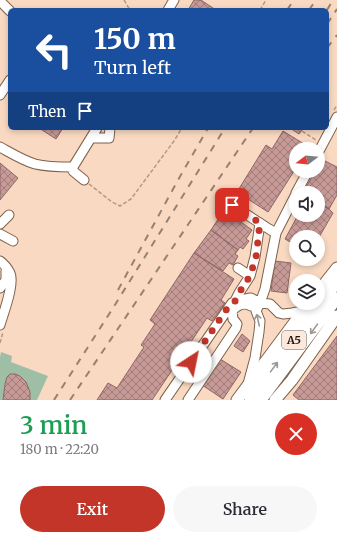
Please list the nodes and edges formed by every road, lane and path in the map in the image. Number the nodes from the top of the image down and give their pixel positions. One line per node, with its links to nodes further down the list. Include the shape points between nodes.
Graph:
1 (0, 1): 2 (street)
2 (8, 9)
3 (8, 83): 4 (street)
4 (0, 95)
5 (337, 117): 12 (street)
6 (96, 130): 10 (street)
7 (110, 130): 10 (street, via 109,138)
8 (181, 130): 15 (path, via 131,199 120,206)
9 (303, 130): 11 (path)
10 (91, 138): 14 (street)
11 (316, 140)
12 (324, 142)
13 (0, 147): 14 (street, via 35,164)
14 (73, 167): 15 (street, via 73,171)
15 (84, 180)
16 (232, 205): 19 (street)
17 (289, 207): 21 (street)
18 (9, 215): 20 (street)
19 (260, 223): 21 (street); 25 (street)
20 (0, 224)
21 (276, 232): 35 (street)
22 (0, 234): 23 (street)
23 (13, 241)
24 (246, 254): 25 (street)
25 (255, 260): 29 (street)
26 (2, 263): 32 (street, via 6,271 6,280); 39 (street, via 10,273 11,285)
27 (238, 268): 29 (street)
28 (337, 268): 31 (main road)
29 (250, 276): 34 (street)
30 (337, 282): 42 (main road, A5, one-way to 30)
31 (325, 283)
32 (0, 288)
33 (337, 298): 42 (main road, A5, one-way to 42)
34 (235, 301): 35 (street, via 251,298); 43 (street, via 226,310)
35 (260, 303): 36 (street, via 270,304 283,314 292,314); 40 (street, one-way to 35, via 259,332 260,321 256,311); 41 (street, via 251,306 239,305 232,311 236,328)
36 (300, 310)
37 (304, 310): 40 (main road)
38 (337, 316): 45 (main road)
39 (0, 325)
40 (248, 385): 44 (main road)
41 (191, 399)
42 (254, 399)
43 (165, 400)
44 (237, 400)
45 (277, 400)

